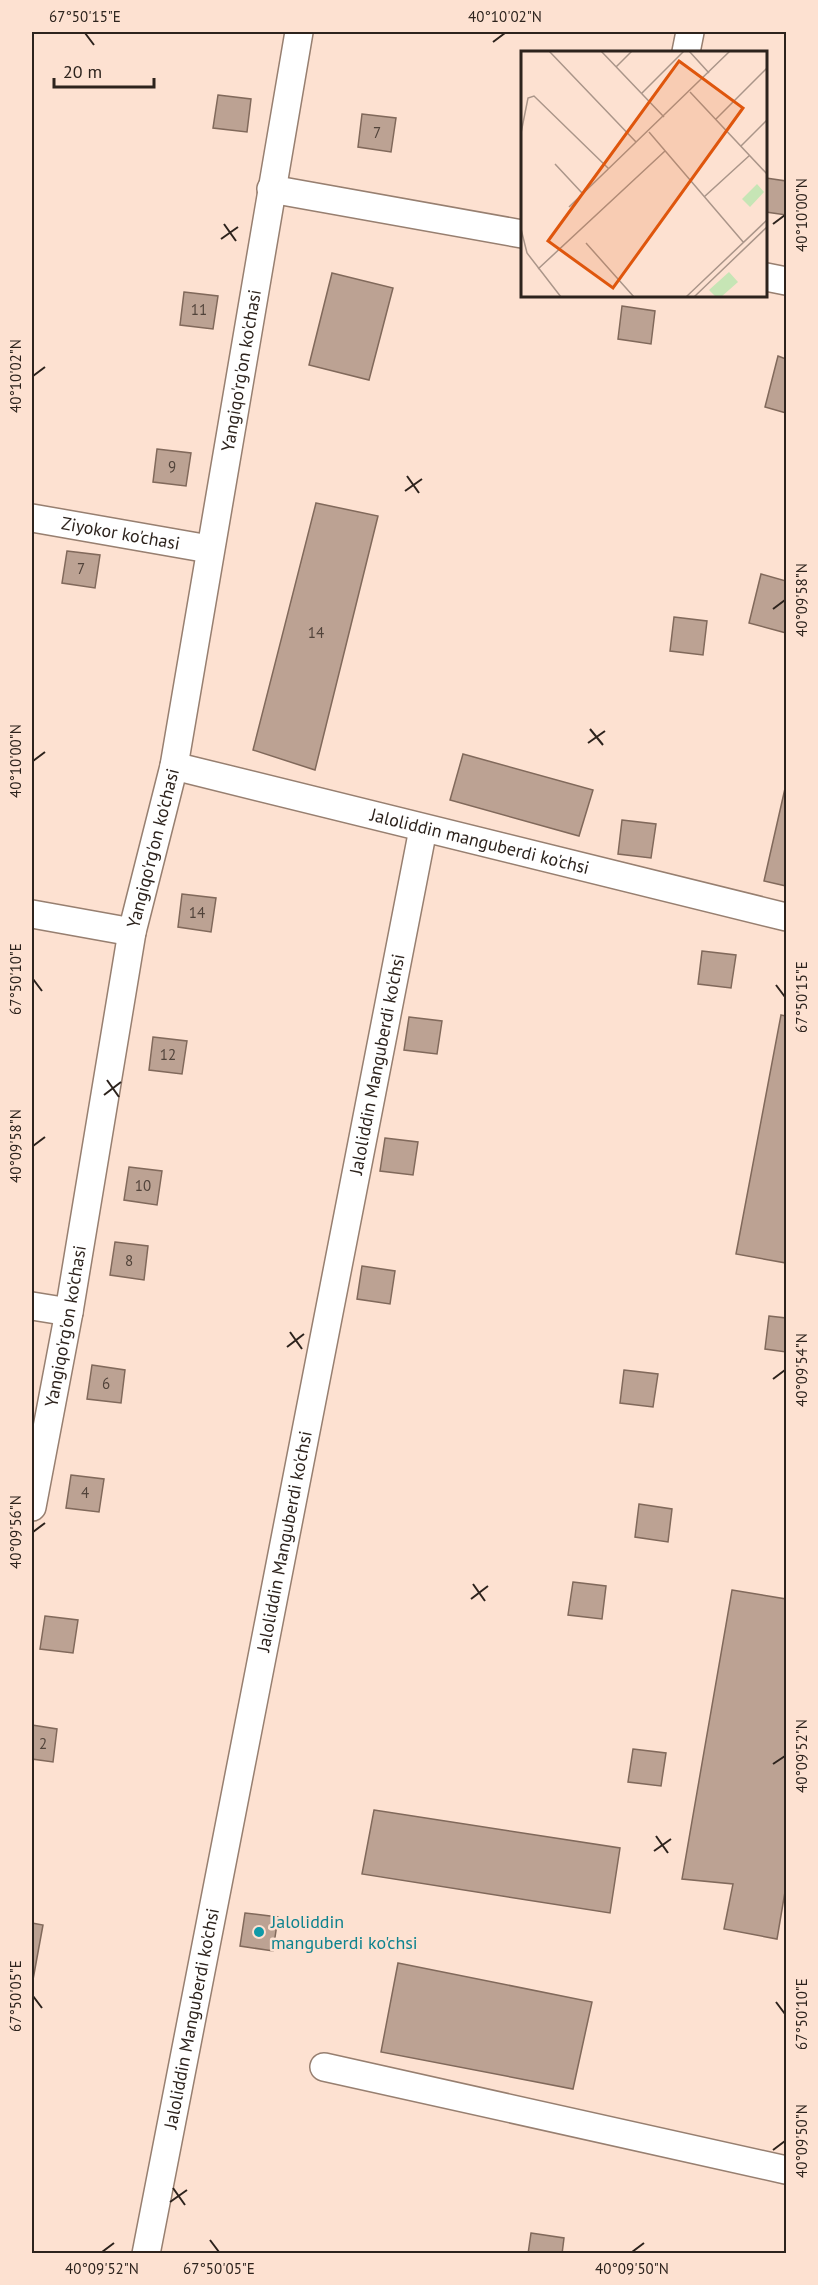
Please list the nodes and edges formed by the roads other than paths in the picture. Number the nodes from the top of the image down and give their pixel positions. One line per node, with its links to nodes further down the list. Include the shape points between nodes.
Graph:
1 (299, 32): 4 (street, Yangiqo'rg'on ko'chasi)
2 (690, 32): 3 (street)
3 (686, 51)
4 (271, 189): 5 (street); 9 (street, Yangiqo'rg'on ko'chasi)
5 (521, 234)
6 (767, 277): 7 (street)
7 (786, 281)
8 (32, 518): 9 (street, Ziyokor ko'chasi)
9 (209, 549): 10 (street, Yangiqo'rg'on ko'chasi)
10 (174, 766): 11 (street, Jaloliddin manguberdi ko'chsi); 14 (street, Yangiqo'rg'on ko'chasi)
11 (423, 829): 13 (street, Jaloliddin manguberdi ko'chsi); 20 (street, Jaloliddin Manguberdi ko'chsi)
12 (32, 914): 14 (street)
13 (786, 917)
14 (132, 932): 16 (street, Yangiqo'rg'on ko'chasi)
15 (32, 1306): 16 (street)
16 (69, 1312): 17 (street, Yangiqo'rg'on ko'chasi)
17 (32, 1507)
18 (324, 2067): 19 (street)
19 (786, 2170)
20 (146, 2253)

